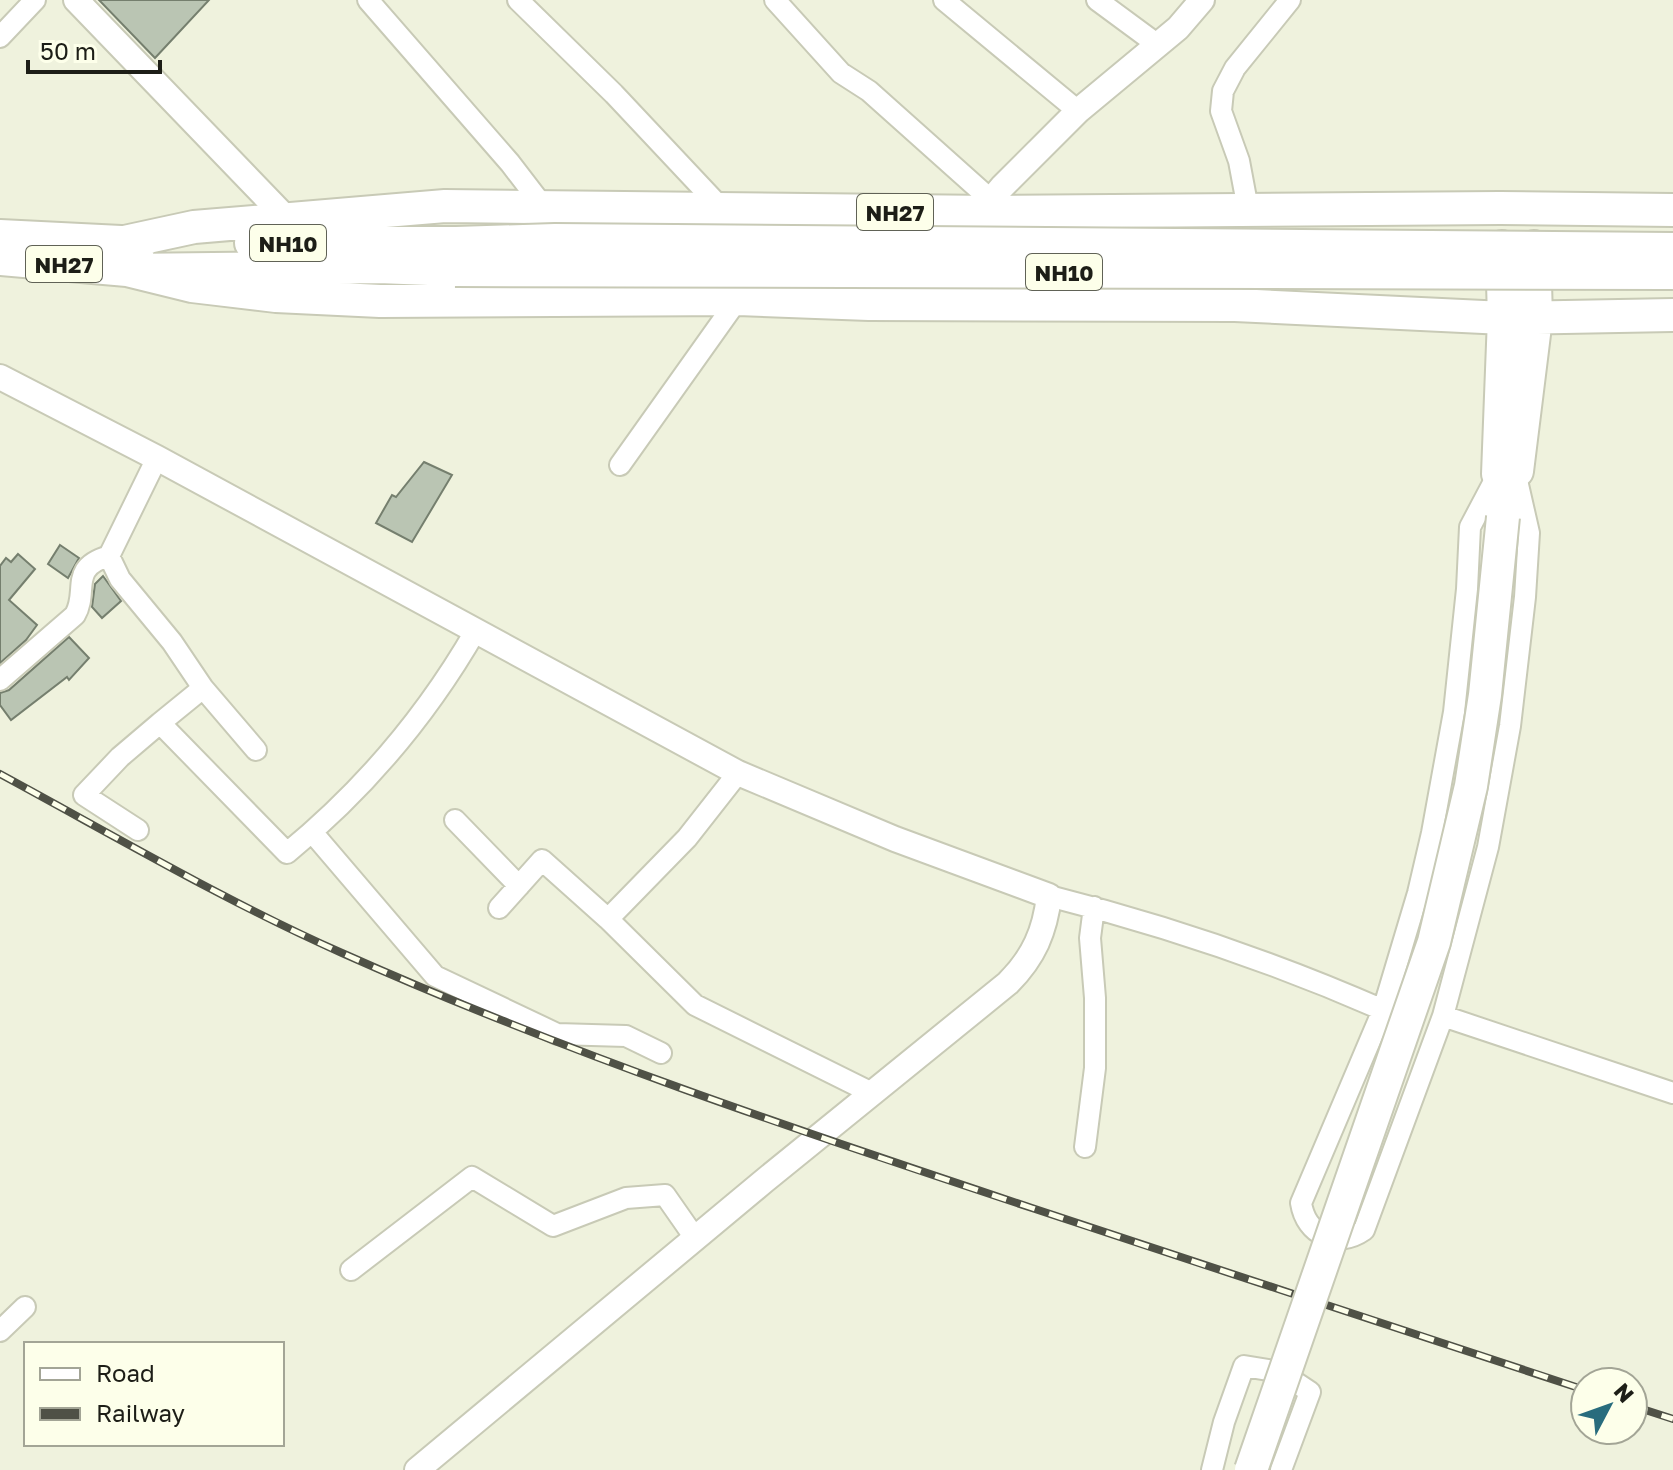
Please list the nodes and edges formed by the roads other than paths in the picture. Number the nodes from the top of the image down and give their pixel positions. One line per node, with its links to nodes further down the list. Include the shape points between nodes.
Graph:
1 (35, 0): 10 (street)
2 (76, 0): 20 (street)
3 (368, 0): 13 (street)
4 (518, 0): 18 (street)
5 (775, 0): 14 (street, via 841,73 869,91)
6 (944, 0): 12 (street)
7 (1097, 0): 11 (street)
8 (1290, 0): 16 (street, via 1223,91 1221,111 1239,161)
9 (1198, 2): 11 (street)
10 (0, 37)
11 (1158, 45): 12 (street)
12 (1078, 111): 14 (street)
13 (543, 206): 18 (highway, NH27); 20 (highway, NH27, via 445,206)
14 (992, 206): 16 (highway, NH27); 18 (highway, NH27)
15 (1500, 208): 16 (highway, NH27); 17 (highway, NH27); 29 (highway)
16 (1248, 209)
17 (1532, 209): 19 (highway, NH27); 30 (highway)
18 (723, 210)
19 (1673, 210)
20 (289, 221): 23 (highway, NH27, via 194,227)
21 (0, 236): 23 (highway, NH27)
22 (1673, 249): 24 (highway, NH10, bridge, via 555,240)
23 (124, 256): 24 (highway, NH10); 25 (highway, NH27); 27 (highway, NH27, via 192,286 276,296 380,301)
24 (456, 256): 26 (highway, NH10, bridge)
25 (0, 259)
26 (1673, 273)
27 (738, 299): 29 (highway, NH27, via 1235,305); 33 (street)
28 (1673, 315): 30 (highway, NH27)
29 (1504, 318): 30 (highway, NH27); 34 (highway)
30 (1536, 318): 34 (highway)
31 (0, 377): 32 (street)
32 (157, 458): 35 (street); 36 (street)
33 (620, 465)
34 (1506, 490): 50 (street, via 1470,527 1461,651 1444,773 1418,893); 51 (street, via 1529,533 1520,649 1475,904); 62 (highway, bridge, via 1471,786 1434,942)
35 (109, 556): 37 (street, via 86,571 75,615); 38 (street, via 120,579)
36 (476, 630): 41 (street); 44 (street, via 408,734)
37 (0, 680)
38 (203, 688): 39 (street); 40 (street)
39 (160, 723): 43 (street, via 84,795); 44 (street, via 287,853)
40 (256, 750)
41 (738, 773): 46 (street); 49 (street, via 687,838)
42 (455, 820): 45 (street)
43 (138, 830)
44 (312, 832): 52 (street, via 435,976 557,1034 626,1036)
45 (519, 886): 48 (street); 49 (street, via 542,860)
46 (1049, 896): 47 (street); 53 (street, via 1039,941 1021,970)
47 (1094, 907): 50 (street, via 1237,951); 55 (street, via 1090,938 1096,1042)
48 (499, 908)
49 (608, 919): 53 (street, via 695,1005)
50 (1383, 1010): 51 (street, via 1301,1203 1311,1227 1326,1237 1342,1239 1364,1230)
51 (1443, 1016): 54 (street)
52 (661, 1053)
53 (872, 1093): 56 (street)
54 (1673, 1093)
55 (1085, 1147)
56 (695, 1238): 57 (street, via 665,1195 626,1198 553,1226 472,1177); 60 (street)
57 (351, 1270)
58 (25, 1307): 59 (street)
59 (0, 1331)
60 (417, 1470)
61 (1212, 1470): 63 (street, via 1244,1366 1280,1372 1310,1392)
62 (1251, 1470)
63 (1281, 1470)

